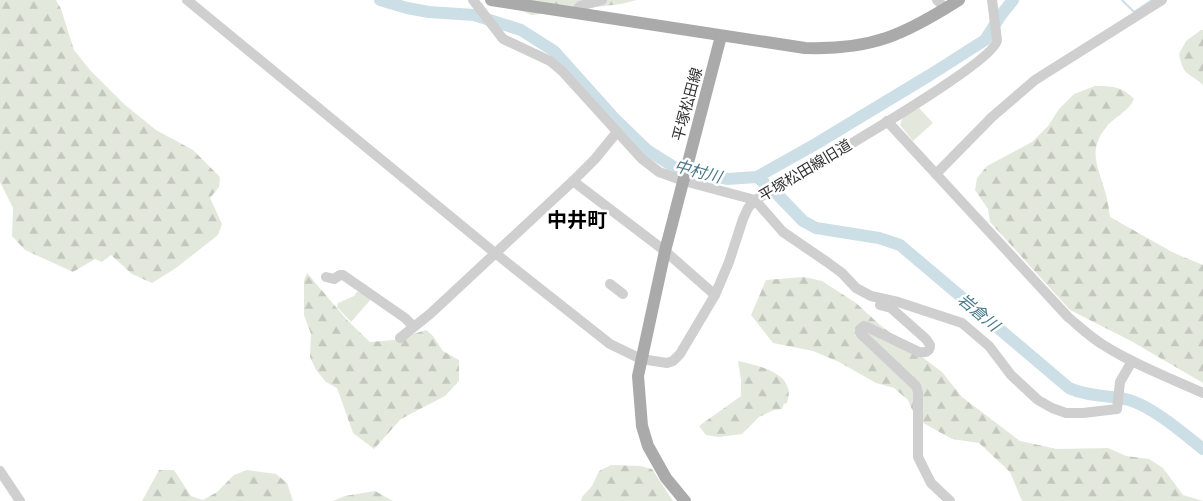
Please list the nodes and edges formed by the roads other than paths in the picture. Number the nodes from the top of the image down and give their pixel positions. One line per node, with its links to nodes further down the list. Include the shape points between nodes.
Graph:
1 (186, 0): 18 (street)
2 (491, 0): 9 (main road)
3 (602, 0): 9 (street, via 580,6)
4 (959, 0): 7 (main road)
5 (1162, 0): 13 (street, via 1035,80 992,116)
6 (476, 3): 12 (street, via 503,39 550,61)
7 (942, 4): 10 (main road, via 913,28 861,45 805,48)
8 (993, 5): 11 (street, 平塚松田線旧道, via 996,44 988,54)
9 (574, 13): 10 (main road)
10 (721, 36): 14 (main road, 平塚松田線)
11 (887, 121): 13 (street); 16 (street, 平塚松田線旧道)
12 (617, 132): 14 (street, via 659,172); 15 (street)
13 (936, 174): 27 (street, via 1068,317 1104,346)
14 (684, 178): 16 (street); 17 (main road, 平塚松田線)
15 (573, 181): 17 (street); 18 (street)
16 (755, 200): 20 (street, via 783,232); 23 (street, 平塚松田線旧道, via 743,219)
17 (666, 251): 23 (street); 26 (main road, 平塚松田線)
18 (495, 253): 24 (street); 26 (street, via 610,344)
19 (326, 277): 24 (street, via 334,279 343,275)
20 (851, 282): 27 (street, via 871,296 962,323 990,346 1011,375 1038,400 1066,413 1117,409 1120,382); 32 (street, via 848,285 857,296 891,308 929,342 930,347 922,353 867,327 861,327 859,331 916,386 918,456 931,483)
21 (610, 284): 22 (street)
22 (623, 294)
23 (716, 295): 26 (street, 平塚松田線旧道, via 673,361)
24 (414, 326): 25 (street)
25 (400, 338)
26 (641, 359): 31 (main road, 平塚松田線, via 639,396 648,446 666,478)
27 (1132, 361): 28 (street)
28 (1203, 393)
29 (0, 471): 30 (street)
30 (20, 501)
31 (685, 501)
32 (950, 501)

